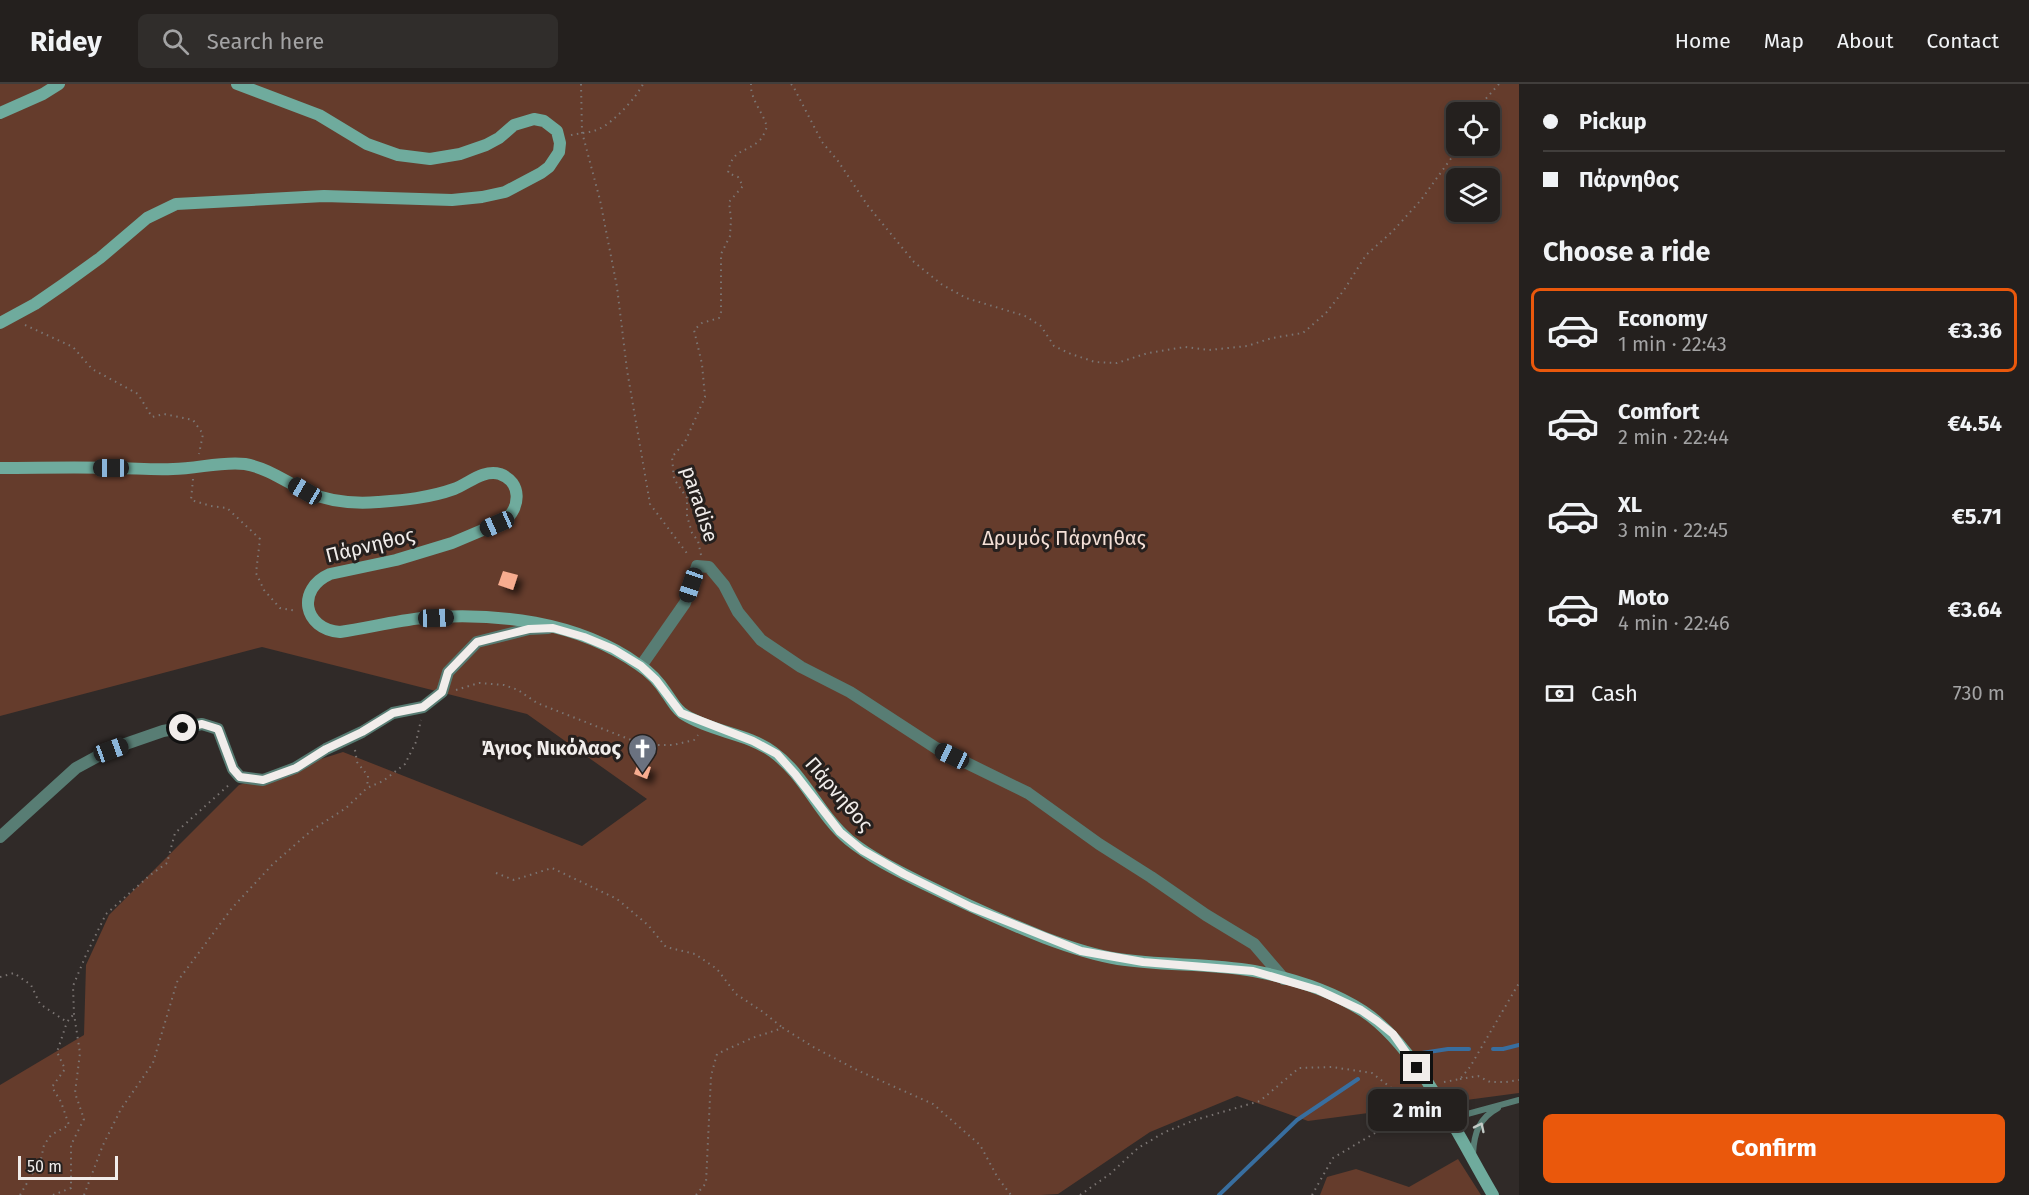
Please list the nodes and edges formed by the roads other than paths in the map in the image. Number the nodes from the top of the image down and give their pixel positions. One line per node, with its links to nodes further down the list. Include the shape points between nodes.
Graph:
1 (59, 84): 3 (main road)
2 (237, 84): 4 (main road, via 319,115 367,144 398,155 430,159 460,154 486,145 514,125 534,119 557,131 559,152 541,173 505,192 482,197 452,200 324,196 176,204 140,223 64,284)
3 (0, 113)
4 (2, 322)
5 (0, 468): 6 (main road, Πάρνηθος, via 196,468 230,463 255,466 319,497 349,503 421,498 492,473 508,478 517,492 515,508 504,521 452,543 321,578 309,593 309,612 321,628 331,632 420,618 469,616 517,619)
6 (553, 628): 7 (main road, Πάρνηθος, via 613,649); 8 (street, via 529,629 477,642 448,672 442,692 423,707 393,713 296,768 263,780 240,777 233,769 218,729 202,724 163,731 111,750 76,768)
7 (641, 666): 9 (main road, Πάρνηθος, via 681,713 777,754 849,840 895,869 971,907 1081,951 1143,962 1253,971); 9 (street, via 685,603 699,566 709,567 761,640 936,748 1028,793 1254,944)
8 (0, 837)
9 (1284, 979): 12 (main road, Πάρνηθος, via 1340,999 1393,1034)
10 (1519, 1100): 11 (lane)
11 (1504, 1104): 12 (lane); 13 (lane, one-way to 11, via 1480,1124)
12 (1449, 1120): 13 (main road, Πάρνηθος)
13 (1472, 1160): 14 (main road, Πάρνηθος)
14 (1493, 1195)

